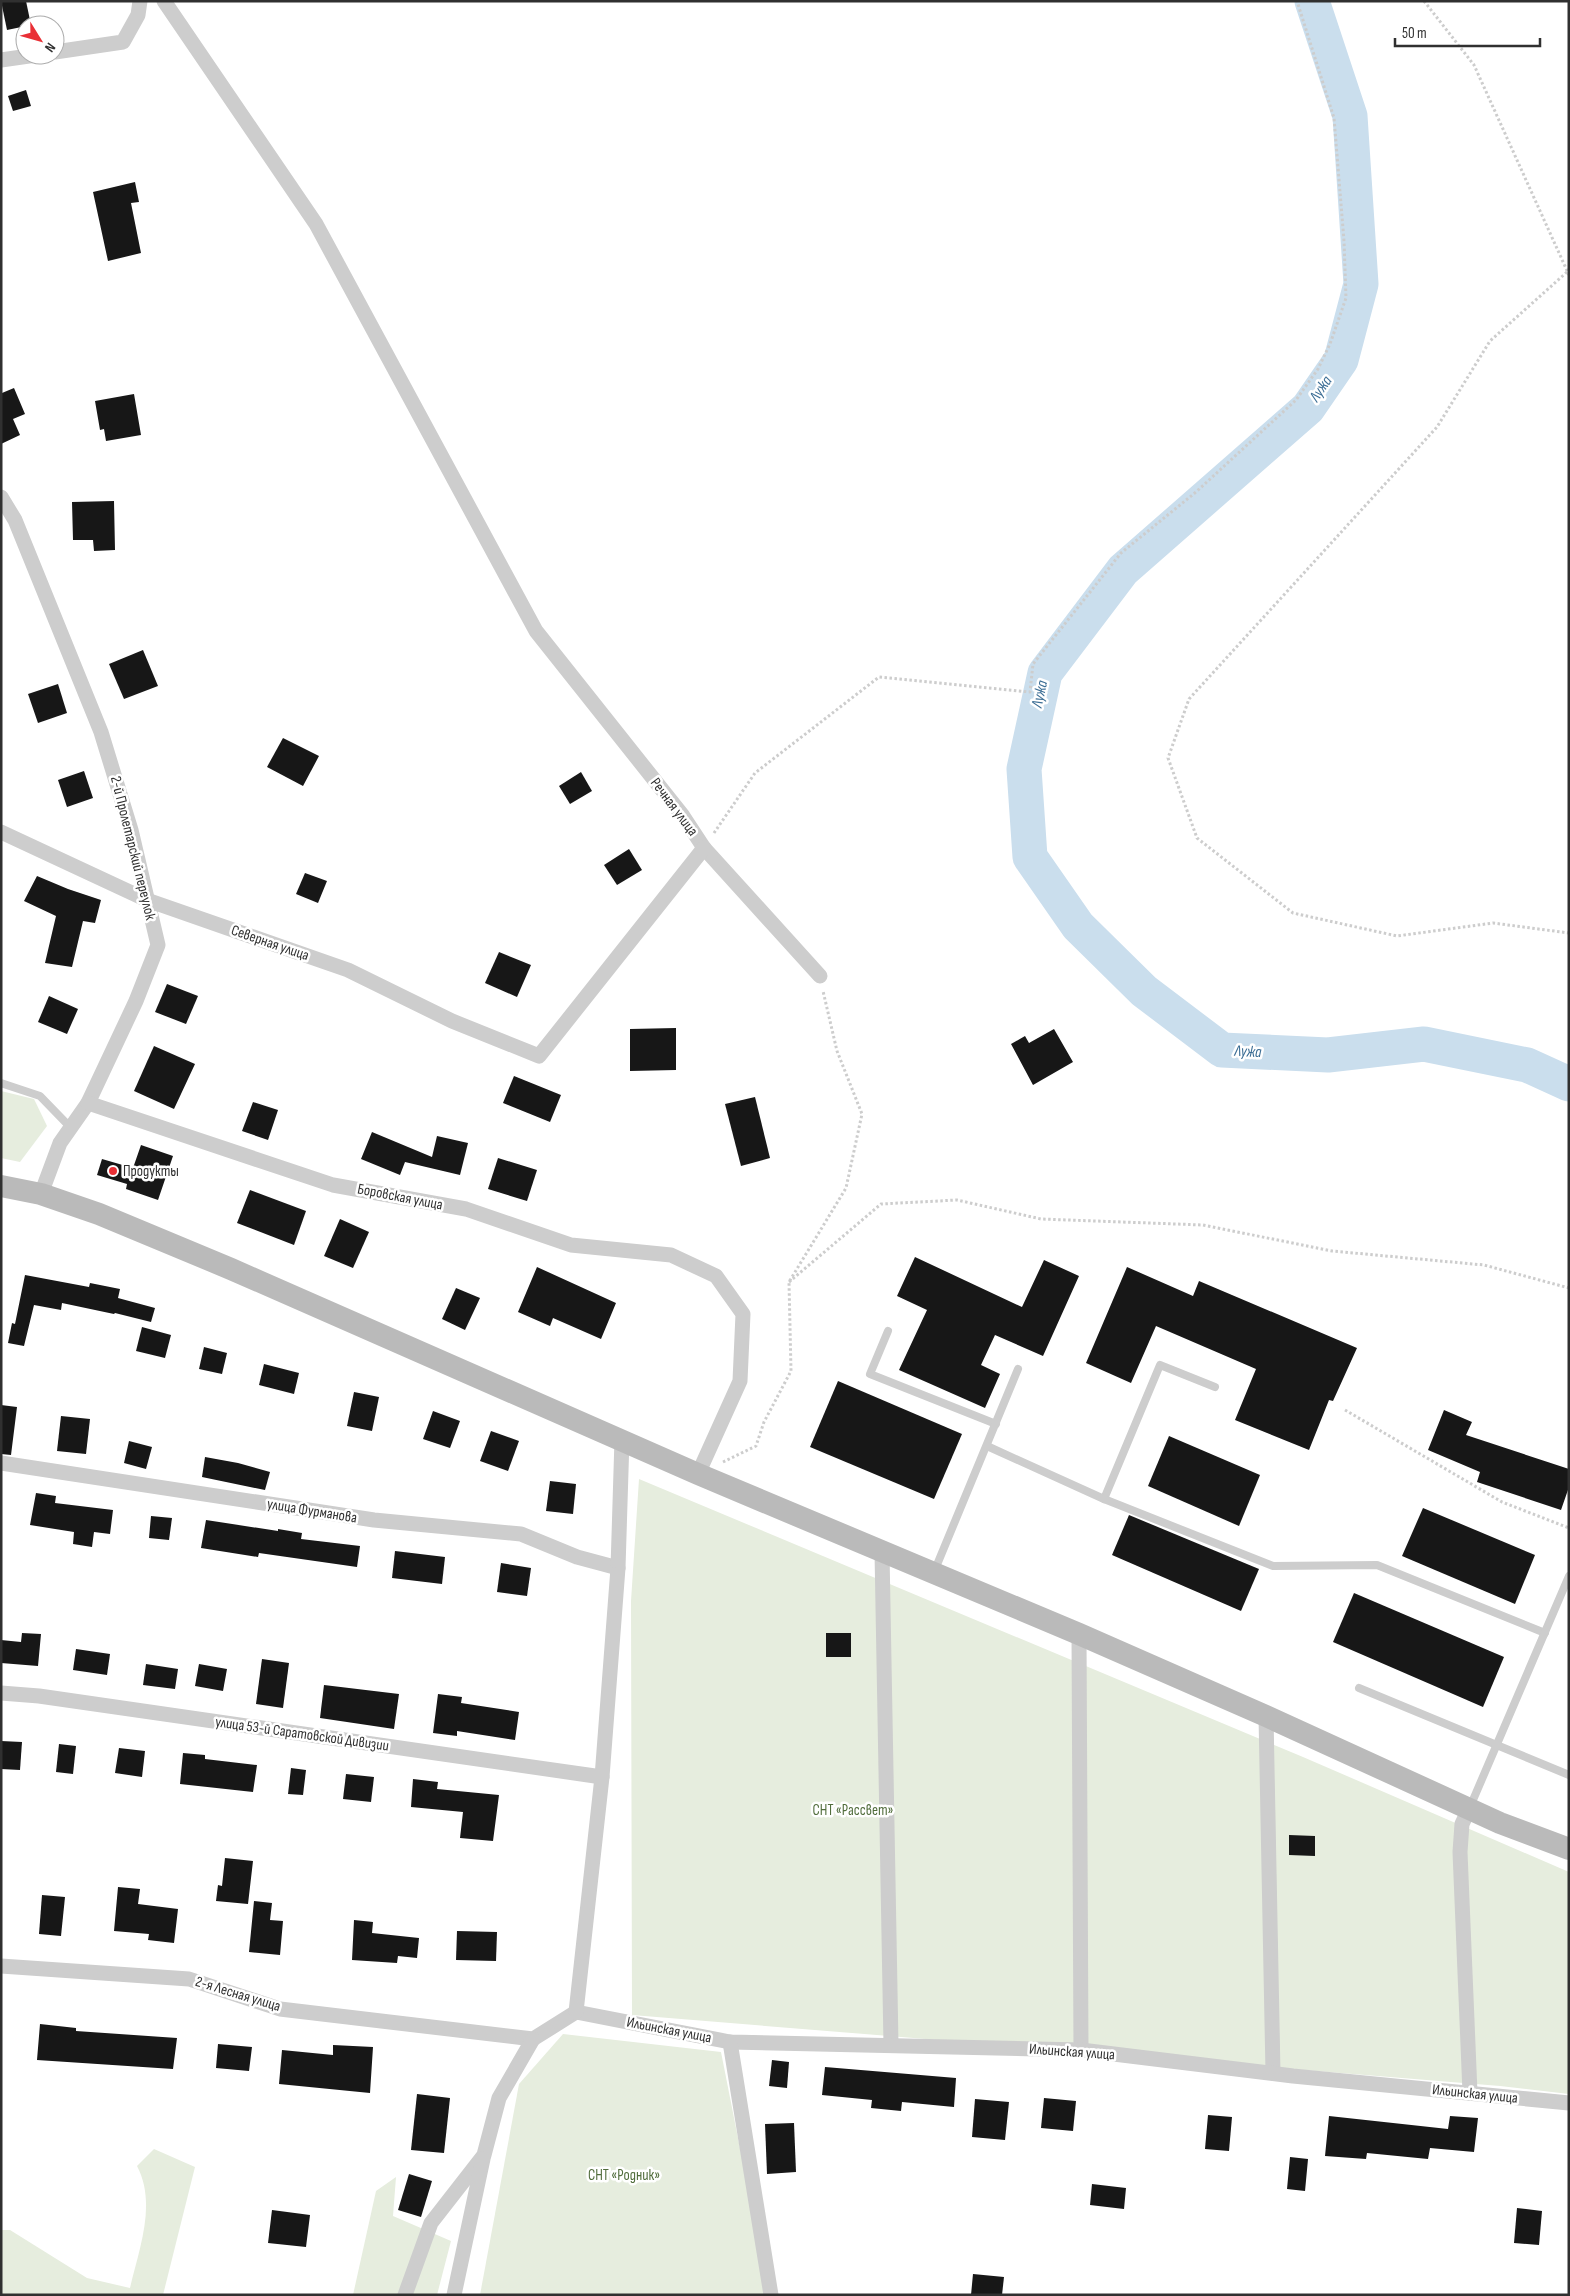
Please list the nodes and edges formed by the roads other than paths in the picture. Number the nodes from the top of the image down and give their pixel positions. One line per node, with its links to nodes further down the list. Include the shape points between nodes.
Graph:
1 (164, 1): 8 (street, Речная улица, via 316,224 536,631 683,816)
2 (139, 8): 3 (street, via 123,42)
3 (65, 51)
4 (15, 58): 5 (street)
5 (1, 60)
6 (1, 497): 9 (street, 2-й Пролетарский переулок, via 14,520 101,732 131,830)
7 (1, 832): 9 (street, Северная улица)
8 (704, 848): 9 (street, Северная улица, via 539,1056 452,1021 348,970); 10 (street, Речная улица)
9 (147, 900): 12 (street, 2-й Пролетарский переулок, via 158,945 136,1001)
10 (820, 976)
11 (1, 1083): 13 (lane, via 40,1096)
12 (88, 1103): 13 (street, 2-й Пролетарский переулок); 23 (street, Боровская улица, via 333,1185 466,1209 571,1245 671,1255 716,1276 743,1314 740,1381)
13 (71, 1128): 15 (street, 2-й Пролетарский переулок, via 60,1143)
14 (1, 1186): 15 (main road)
15 (41, 1194): 20 (main road, via 100,1214 231,1269)
16 (888, 1330): 19 (lane, via 870,1374)
17 (1018, 1369): 19 (lane)
18 (1215, 1387): 24 (lane, via 1160,1365)
19 (996, 1424): 21 (lane)
20 (622, 1439): 23 (main road); 26 (street)
21 (987, 1446): 24 (lane); 27 (lane)
22 (1, 1463): 26 (street, улица Фурманова, via 374,1520 522,1534 577,1557)
23 (698, 1474): 25 (main road)
24 (1104, 1499): 29 (lane, via 1273,1566 1377,1565)
25 (882, 1552): 27 (main road); 43 (street)
26 (618, 1568): 36 (street)
27 (933, 1574): 30 (main road)
28 (1569, 1576): 29 (lane)
29 (1545, 1633): 34 (lane)
30 (1079, 1634): 33 (main road); 44 (street)
31 (1359, 1688): 34 (lane)
32 (1, 1693): 36 (street, улица 53-й Саратовской Дивизии)
33 (1266, 1716): 37 (main road); 45 (street)
34 (1497, 1745): 35 (lane); 37 (lane)
35 (1569, 1775)
36 (602, 1777): 40 (street)
37 (1469, 1809): 38 (main road); 46 (street, via 1462,1824 1460,1852)
38 (1569, 1849)
39 (1, 1966): 41 (street, 2-я Лесная улица, via 189,1979 280,2009)
40 (576, 2012): 41 (street); 42 (street, Ильинская улица)
41 (533, 2039): 48 (street, via 499,2098)
42 (730, 2042): 43 (street, Ильинская улица); 51 (street)
43 (891, 2045): 44 (street, Ильинская улица)
44 (1081, 2050): 45 (street, Ильинская улица)
45 (1273, 2073): 46 (street, Ильинская улица)
46 (1470, 2093): 47 (street, Ильинская улица)
47 (1569, 2103)
48 (484, 2154): 49 (street, via 431,2223); 50 (street)
49 (405, 2295)
50 (454, 2295)
51 (771, 2295)

